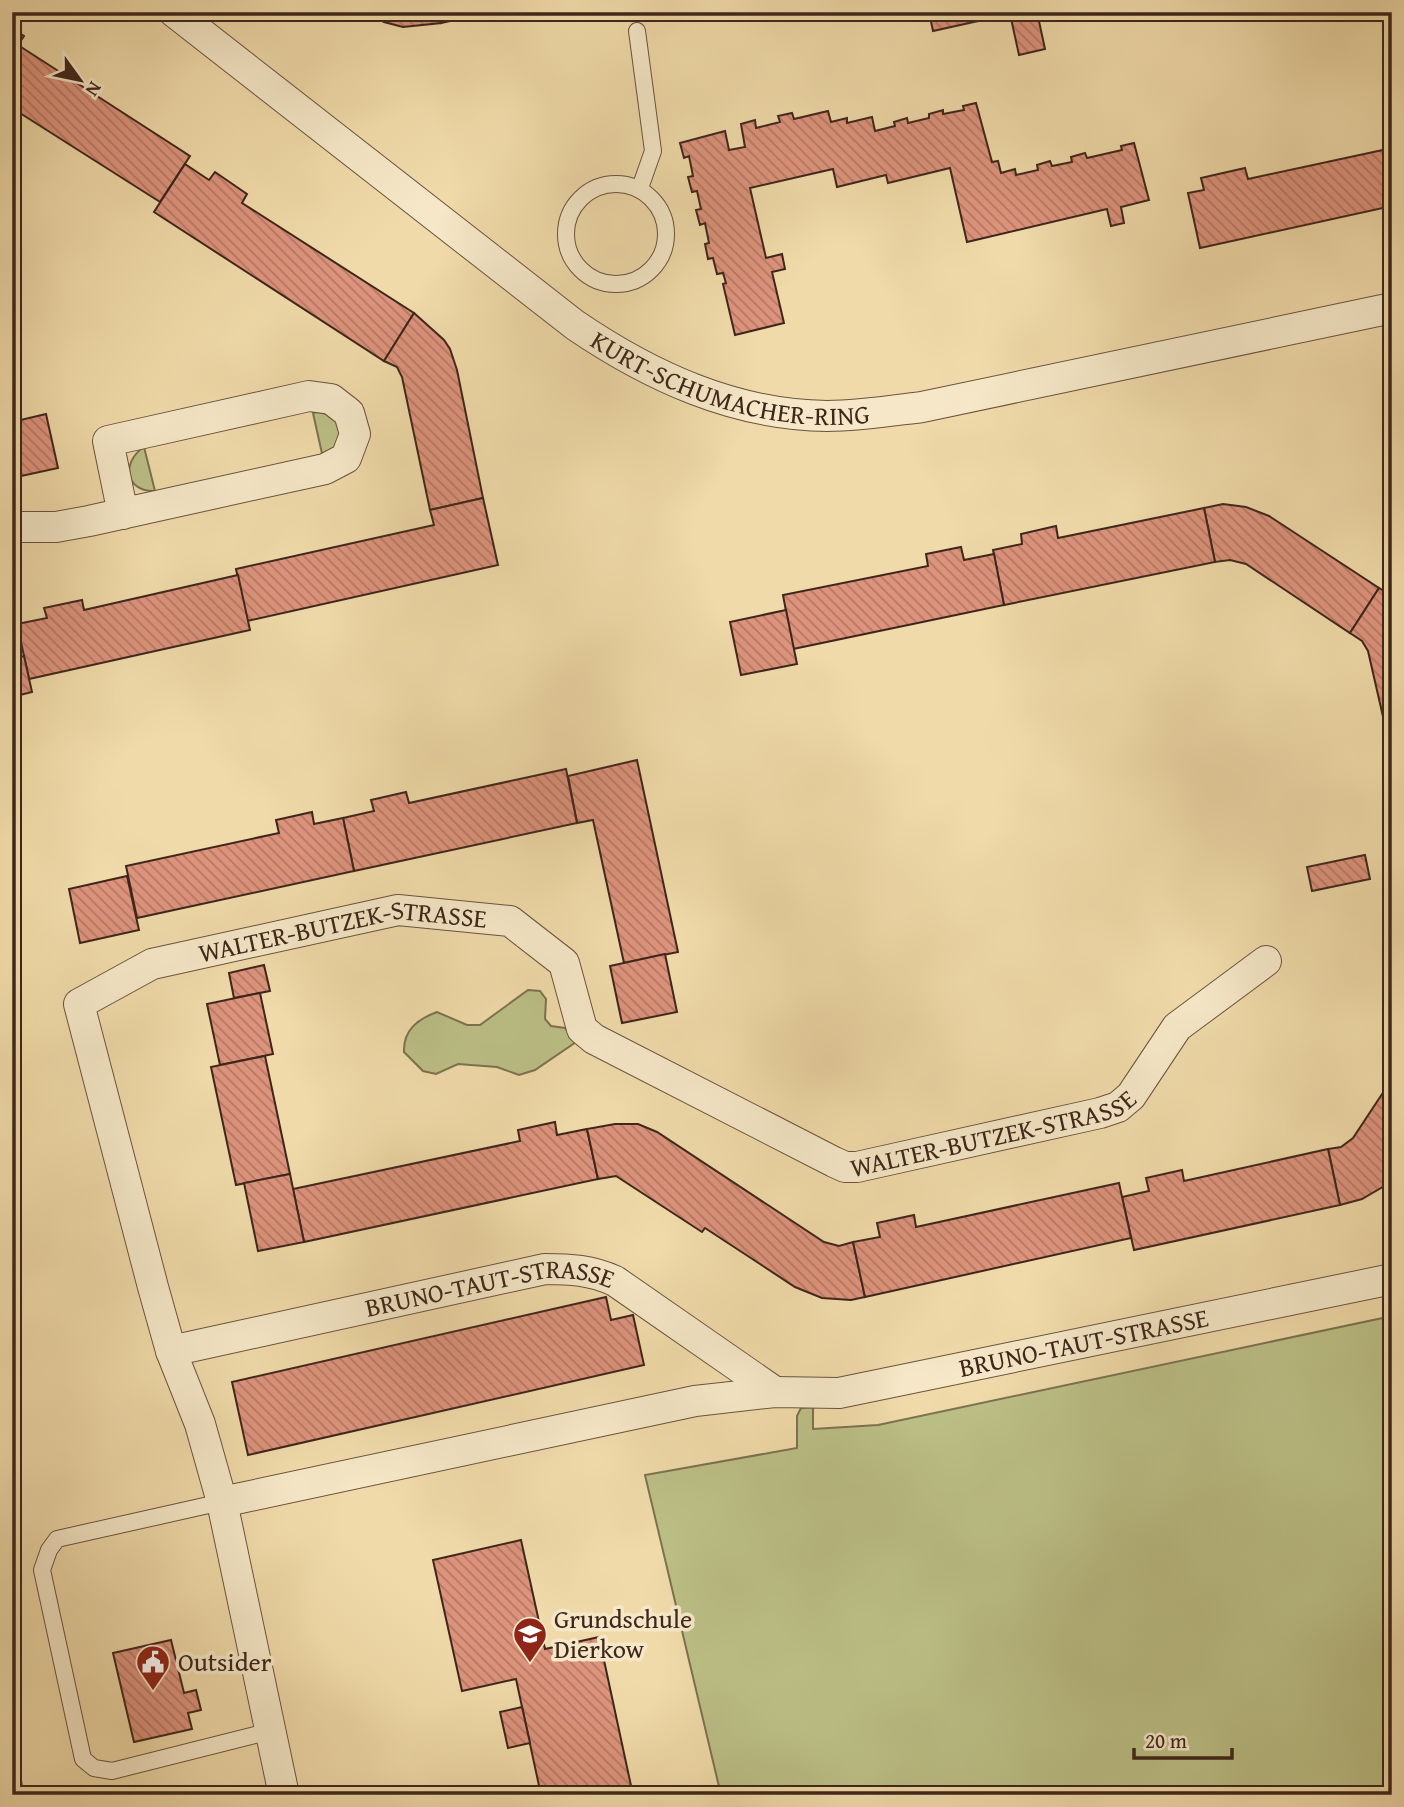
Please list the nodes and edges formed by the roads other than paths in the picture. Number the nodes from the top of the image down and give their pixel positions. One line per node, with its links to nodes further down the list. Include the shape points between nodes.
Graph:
1 (174, 12): 4 (street, KURT-SCHUMACHER-RING, via 575,325 640,366 694,390 746,405 825,416 922,407)
2 (637, 31): 3 (lane, via 653,151)
3 (640, 188): 3 (lane, via 604,185 588,192 568,219 567,251 600,282 614,285 639,279 660,256 665,240 662,213 653,197)
4 (1392, 307)
5 (123, 514): 5 (street, via 325,469 346,458 355,434 349,413 331,399 309,396 108,441); 6 (street, via 56,527)
6 (12, 527)
7 (1266, 961): 9 (street, WALTER-BUTZEK-STRASSE, via 1177,1027 1131,1096 1118,1107 857,1167 834,1162 594,1038 582,1029 564,963 510,921 398,910 152,964 79,1004)
8 (1392, 1279): 10 (street, BRUNO-TAUT-STRASSE, via 839,1393)
9 (171, 1351): 10 (street, BRUNO-TAUT-STRASSE, via 545,1269 569,1269 596,1272 615,1281); 11 (street, WALTER-BUTZEK-STRASSE, via 200,1424)
10 (775, 1392): 11 (street, BRUNO-TAUT-STRASSE, via 685,1403)
11 (222, 1502): 12 (street, WALTER-BUTZEK-STRASSE); 12 (lane, via 57,1539 42,1570 83,1759 94,1768 112,1771)
12 (271, 1731): 13 (street, WALTER-BUTZEK-STRASSE)
13 (284, 1795)

